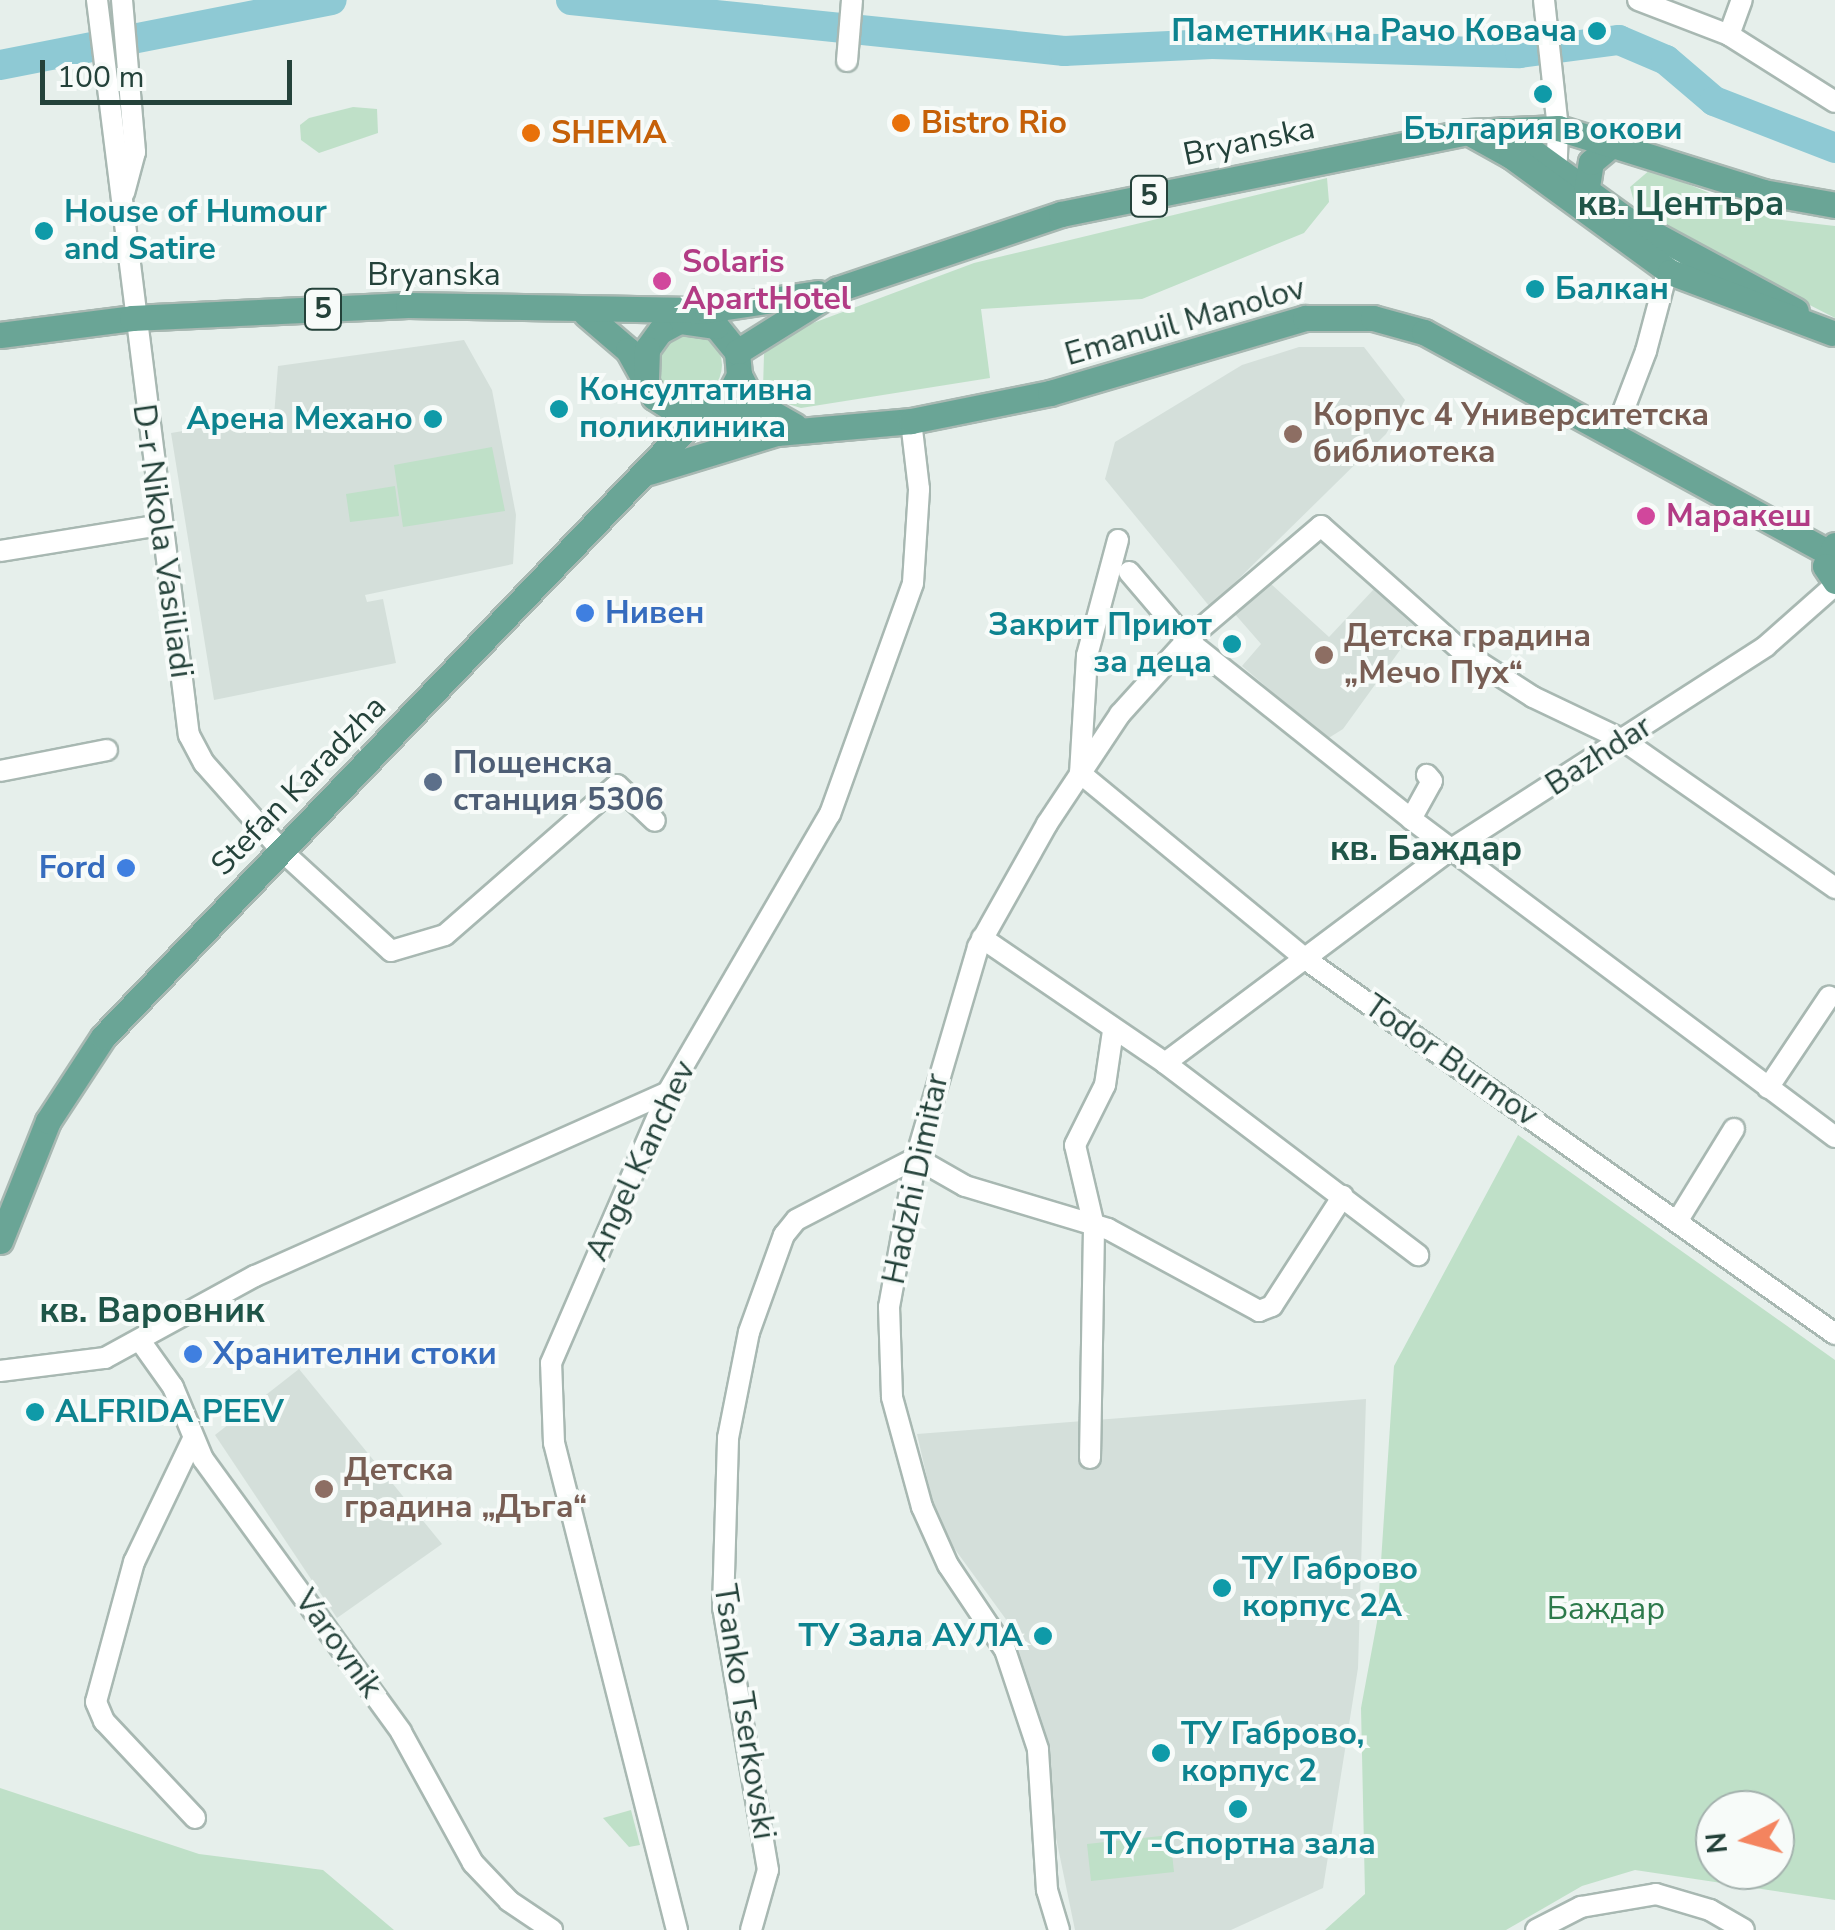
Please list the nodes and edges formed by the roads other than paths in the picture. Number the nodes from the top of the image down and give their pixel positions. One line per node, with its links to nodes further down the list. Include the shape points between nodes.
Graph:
1 (98, 0): 15 (street, D-r Nikola Vasiliadi)
2 (122, 0): 14 (street, D-r Nikola Vasiliadi)
3 (852, 0): 8 (street)
4 (1638, 0): 7 (street)
5 (1742, 0): 7 (street)
6 (1544, 2): 10 (street)
7 (1729, 35): 9 (street)
8 (847, 58)
9 (1835, 102)
10 (1558, 128): 11 (main road, Bryanska / 5); 13 (main road, Bryanska / 5); 16 (street)
11 (1498, 129): 12 (main road, Bryanska / 5); 16 (main road)
12 (1468, 132): 16 (main road); 22 (main road, Bryanska / 5, via 1061,214)
13 (1619, 143): 18 (main road, via 1591,162); 19 (main road, 5, via 1763,192)
14 (134, 152): 15 (street); 17 (street, D-r Nikola Vasiliadi)
15 (112, 155): 17 (street, D-r Nikola Vasiliadi)
16 (1556, 180): 18 (main road)
17 (123, 195): 25 (street, D-r Nikola Vasiliadi)
18 (1586, 202): 20 (main road); 21 (main road)
19 (1835, 206)
20 (1669, 242): 21 (street); 28 (main road)
21 (1670, 272): 28 (main road); 36 (street)
22 (838, 290): 23 (main road, Bryanska / 5); 24 (main road, Bryanska / 5, via 707,310)
23 (808, 305): 27 (main road); 30 (main road, 5)
24 (578, 312): 25 (main road, Bryanska / 5, via 408,305); 26 (main road); 31 (main road, via 628,350)
25 (132, 318): 29 (main road, Bryanska / 5); 38 (street, D-r Nikola Vasiliadi)
26 (679, 321): 27 (main road); 31 (main road, via 660,331 647,350)
27 (706, 321): 30 (main road, via 725,333)
28 (1834, 333)
29 (0, 334)
30 (738, 364): 32 (main road, 5); 34 (main road, via 753,402)
31 (653, 393): 32 (main road, via 679,414); 37 (main road, via 655,444)
32 (709, 411): 35 (main road); 37 (main road, Stefan Karadzha)
33 (911, 421): 34 (main road, Emanuil Manolov); 36 (main road, Emanuil Manolov, via 1050,393 1304,318 1349,316 1424,332); 61 (street, Angel Kanchev, via 919,489 913,584 830,814)
34 (804, 429): 35 (main road, Emanuil Manolov)
35 (777, 433): 37 (main road, Emanuil Manolov)
36 (1614, 435): 40 (main road, Emanuil Manolov)
37 (635, 477): 53 (main road, Stefan Karadzha)
38 (160, 525): 41 (street); 53 (street, D-r Nikola Vasiliadi, via 189,735 204,763)
39 (1118, 540): 48 (street, via 1087,656)
40 (1832, 549): 43 (main road, via 1825,566)
41 (0, 551)
42 (1129, 572): 44 (street)
43 (1835, 583): 45 (street, Bazhdar, via 1766,646)
44 (1188, 640): 45 (street, Hadzhi Dimitar, via 1321,526 1480,663); 48 (street, Hadzhi Dimitar, via 1120,714); 50 (street)
45 (1623, 740): 52 (street, Bazhdar); 54 (street)
46 (107, 750): 47 (street)
47 (0, 772)
48 (1080, 773): 55 (street, Hadzhi Dimitar); 56 (street, Todor Burmov)
49 (1427, 775): 50 (street, via 1432,781)
50 (1411, 819): 52 (street)
51 (655, 821): 53 (street, D-r Nikola Vasiliadi, via 617,785 445,935 391,951)
52 (1450, 850): 56 (street, Bazhdar); 60 (street)
53 (284, 852): 65 (main road, Stefan Karadzha, via 104,1037)
54 (1835, 888)
55 (982, 938): 58 (street); 64 (street, Hadzhi Dimitar)
56 (1308, 960): 59 (street, Bazhdar); 68 (street, Todor Burmov)
57 (1829, 997): 60 (street)
58 (1113, 1031): 59 (street); 69 (street, via 1105,1085 1074,1145)
59 (1164, 1064): 66 (street)
60 (1768, 1088): 63 (street)
61 (668, 1092): 73 (street, via 255,1276); 79 (street, Angel Kanchev, via 551,1363 550,1389 554,1443)
62 (1734, 1129): 68 (street)
63 (1835, 1137)
64 (916, 1158): 69 (street, via 965,1186); 80 (street, Tsanko Tserkovski, via 796,1220 784,1235 742,1354 728,1438 721,1586 768,1870); 81 (street, Hadzhi Dimitar, via 889,1307 892,1397 931,1533 998,1636 1028,1716 1045,1792 1047,1890)
65 (27, 1163): 67 (main road); 70 (main road, Stefan Karadzha)
66 (1343, 1196): 69 (street, via 1272,1306 1259,1312); 71 (street)
67 (0, 1216)
68 (1678, 1220): 72 (street, Todor Burmov)
69 (1094, 1226): 76 (street)
70 (0, 1240)
71 (1418, 1255)
72 (1835, 1334)
73 (140, 1342): 74 (street, via 104,1358); 75 (street, Varovnik, via 173,1387)
74 (0, 1371)
75 (193, 1439): 77 (street, via 134,1562 96,1702 104,1721); 78 (street, Varovnik, via 401,1732 473,1863)
76 (1090, 1458)
77 (195, 1818)
78 (552, 1930)
79 (676, 1930)
80 (751, 1930)
81 (1059, 1930)
82 (1536, 1930): 83 (street, via 1581,1907 1648,1894 1690,1902)
83 (1744, 1930)

